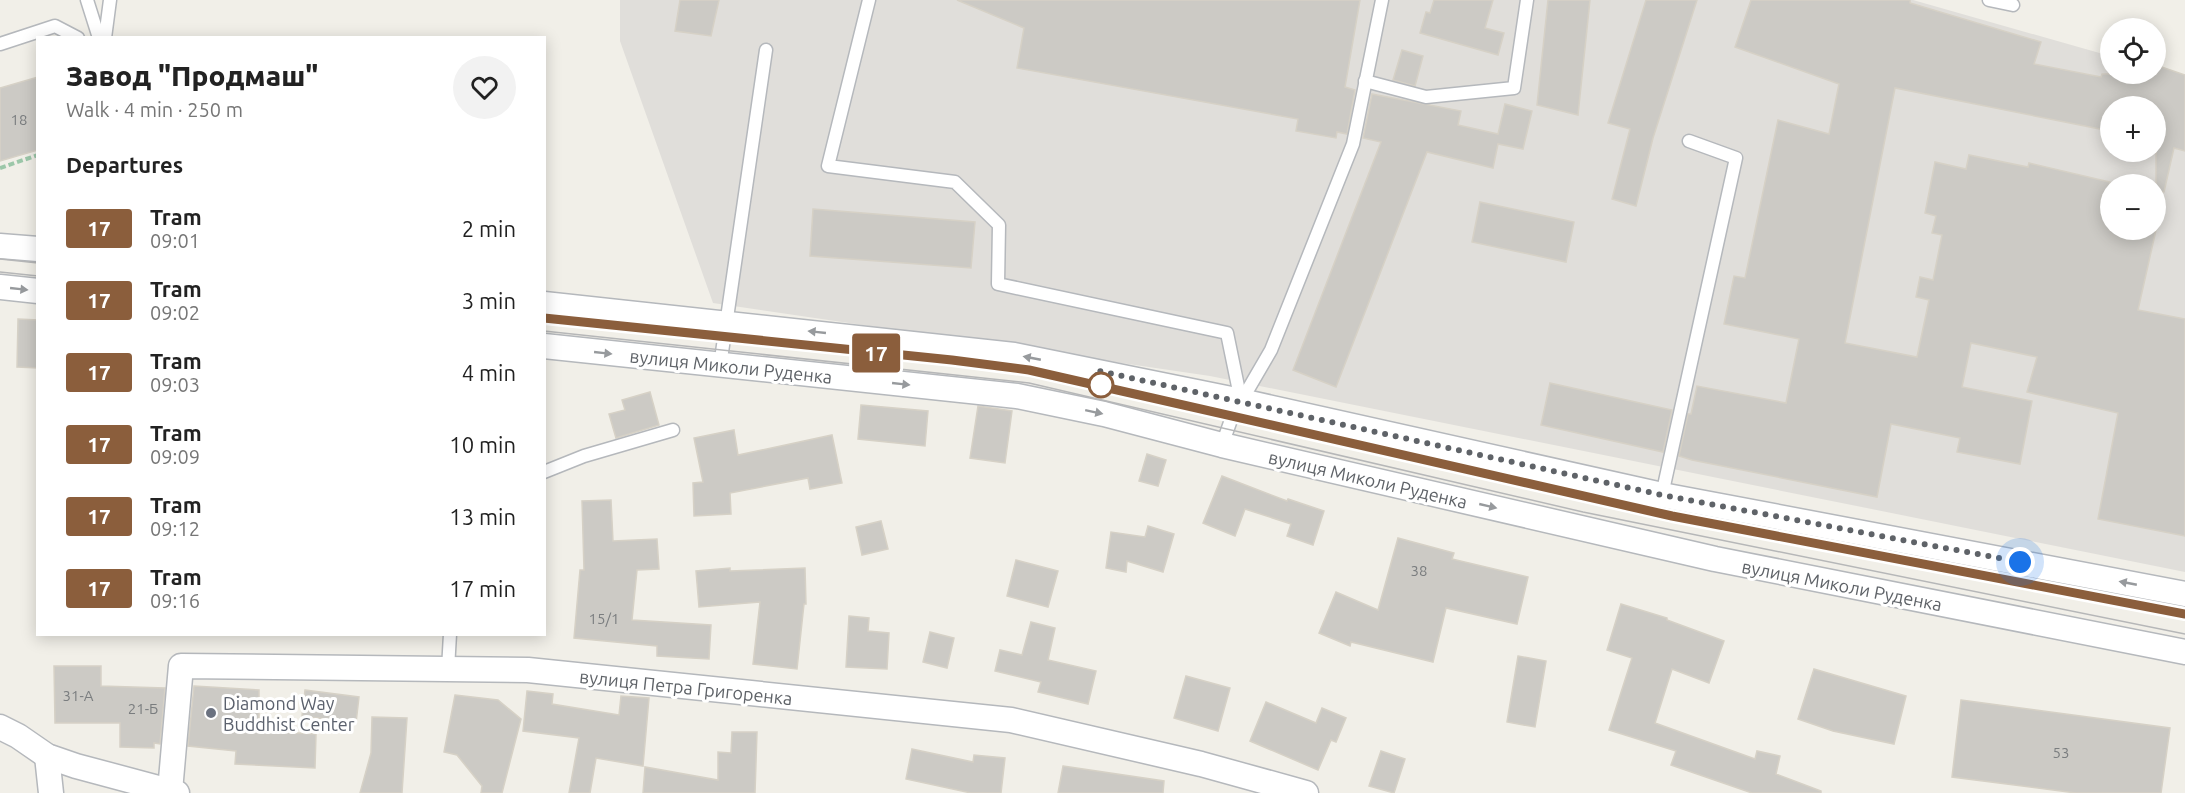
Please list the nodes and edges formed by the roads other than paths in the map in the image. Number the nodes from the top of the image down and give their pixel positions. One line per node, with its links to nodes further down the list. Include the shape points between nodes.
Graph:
1 (87, 0): 9 (lane)
2 (110, 0): 10 (lane)
3 (869, 0): 23 (lane, via 828,166 955,182 999,225 998,284 1227,333)
4 (1382, 0): 13 (lane)
5 (1527, 0): 13 (lane, via 1514,88 1426,97)
6 (1989, 0): 7 (lane)
7 (2013, 5)
8 (74, 36): 11 (lane, via 56,26)
9 (98, 36)
10 (105, 36)
11 (0, 44)
12 (766, 50): 20 (lane)
13 (1365, 81): 23 (lane, via 1353,144 1271,350)
14 (1689, 141): 27 (lane, via 1736,158)
15 (0, 246): 16 (street)
16 (36, 249)
17 (0, 287): 18 (street, one-way to 18)
18 (36, 291)
19 (546, 304): 20 (street)
20 (726, 324): 22 (lane); 23 (street, one-way to 20, via 1014,355)
21 (546, 346): 22 (street, вулиця Миколи Руденка, one-way to 22)
22 (720, 366): 25 (street, вулиця Миколи Руденка, one-way to 25, via 1017,396)
23 (1241, 401): 25 (lane); 27 (street)
24 (673, 430): 26 (lane)
25 (1222, 445): 30 (street, вулиця Миколи Руденка, one-way to 30, via 1714,559)
26 (546, 471)
27 (1662, 495): 28 (street, one-way to 27)
28 (2185, 594)
29 (450, 636): 31 (lane)
30 (2185, 652)
31 (448, 669): 34 (street, вулиця Петра Григоренка, via 181,666); 36 (street, вулиця Петра Григоренка, via 528,670 1011,720)
32 (0, 728): 33 (street)
33 (47, 756): 34 (street); 35 (street)
34 (173, 792)
35 (51, 793)
36 (1306, 793)

